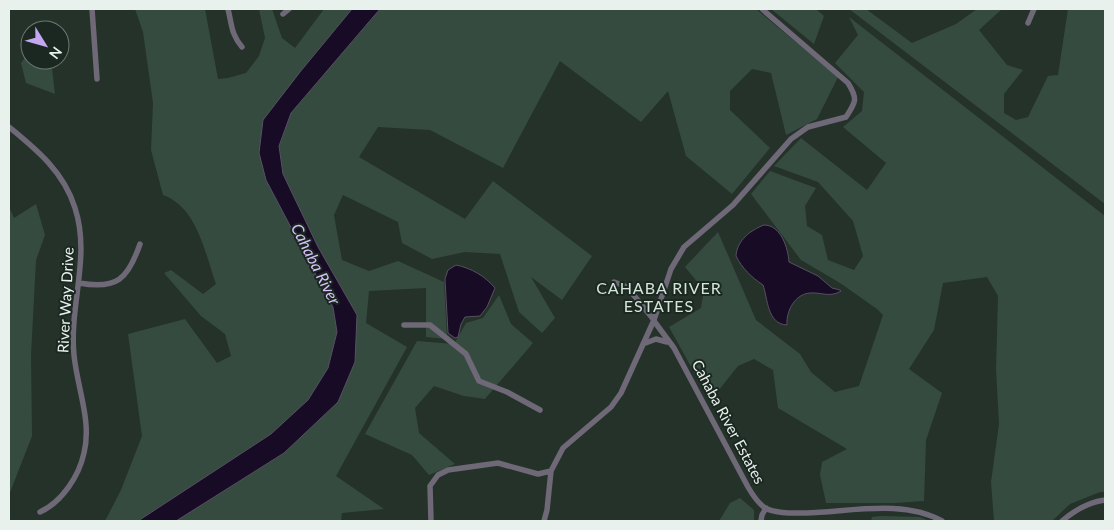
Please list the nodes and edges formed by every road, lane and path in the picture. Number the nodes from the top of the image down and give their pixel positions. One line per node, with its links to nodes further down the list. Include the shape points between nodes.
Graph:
1 (92, 9): 9 (street)
2 (228, 9): 8 (street, via 233,34)
3 (289, 9): 6 (street)
4 (762, 9): 14 (street, via 848,83 855,94 855,103 846,117 808,127 791,139 732,205 684,247 671,269)
5 (1034, 9): 7 (street)
6 (283, 14)
7 (1028, 23)
8 (242, 47)
9 (97, 79)
10 (9, 127): 13 (street, River Way Drive, via 51,164 69,192 82,240)
11 (140, 244): 13 (street, via 131,267 114,283 100,286)
12 (614, 282): 14 (street, Cahaba River Estates, via 627,287)
13 (79, 283): 22 (street, River Way Drive, via 73,344 86,447 73,481)
14 (654, 320): 16 (street, Cahaba River Estates); 17 (street)
15 (404, 325): 18 (street, via 430,325 466,354 480,381)
16 (669, 343): 17 (street, via 656,339); 21 (street, Cahaba River Estates, via 748,488)
17 (643, 344): 19 (street, via 621,393 611,407 563,448)
18 (540, 410)
19 (551, 471): 23 (street, via 538,474 498,462 448,470 430,486); 24 (street)
20 (1105, 500): 27 (street, via 1093,501)
21 (766, 508): 25 (street); 26 (street, via 794,513 900,509 922,512)
22 (40, 512)
23 (431, 521)
24 (544, 521)
25 (761, 521)
26 (942, 521)
27 (1062, 521)

